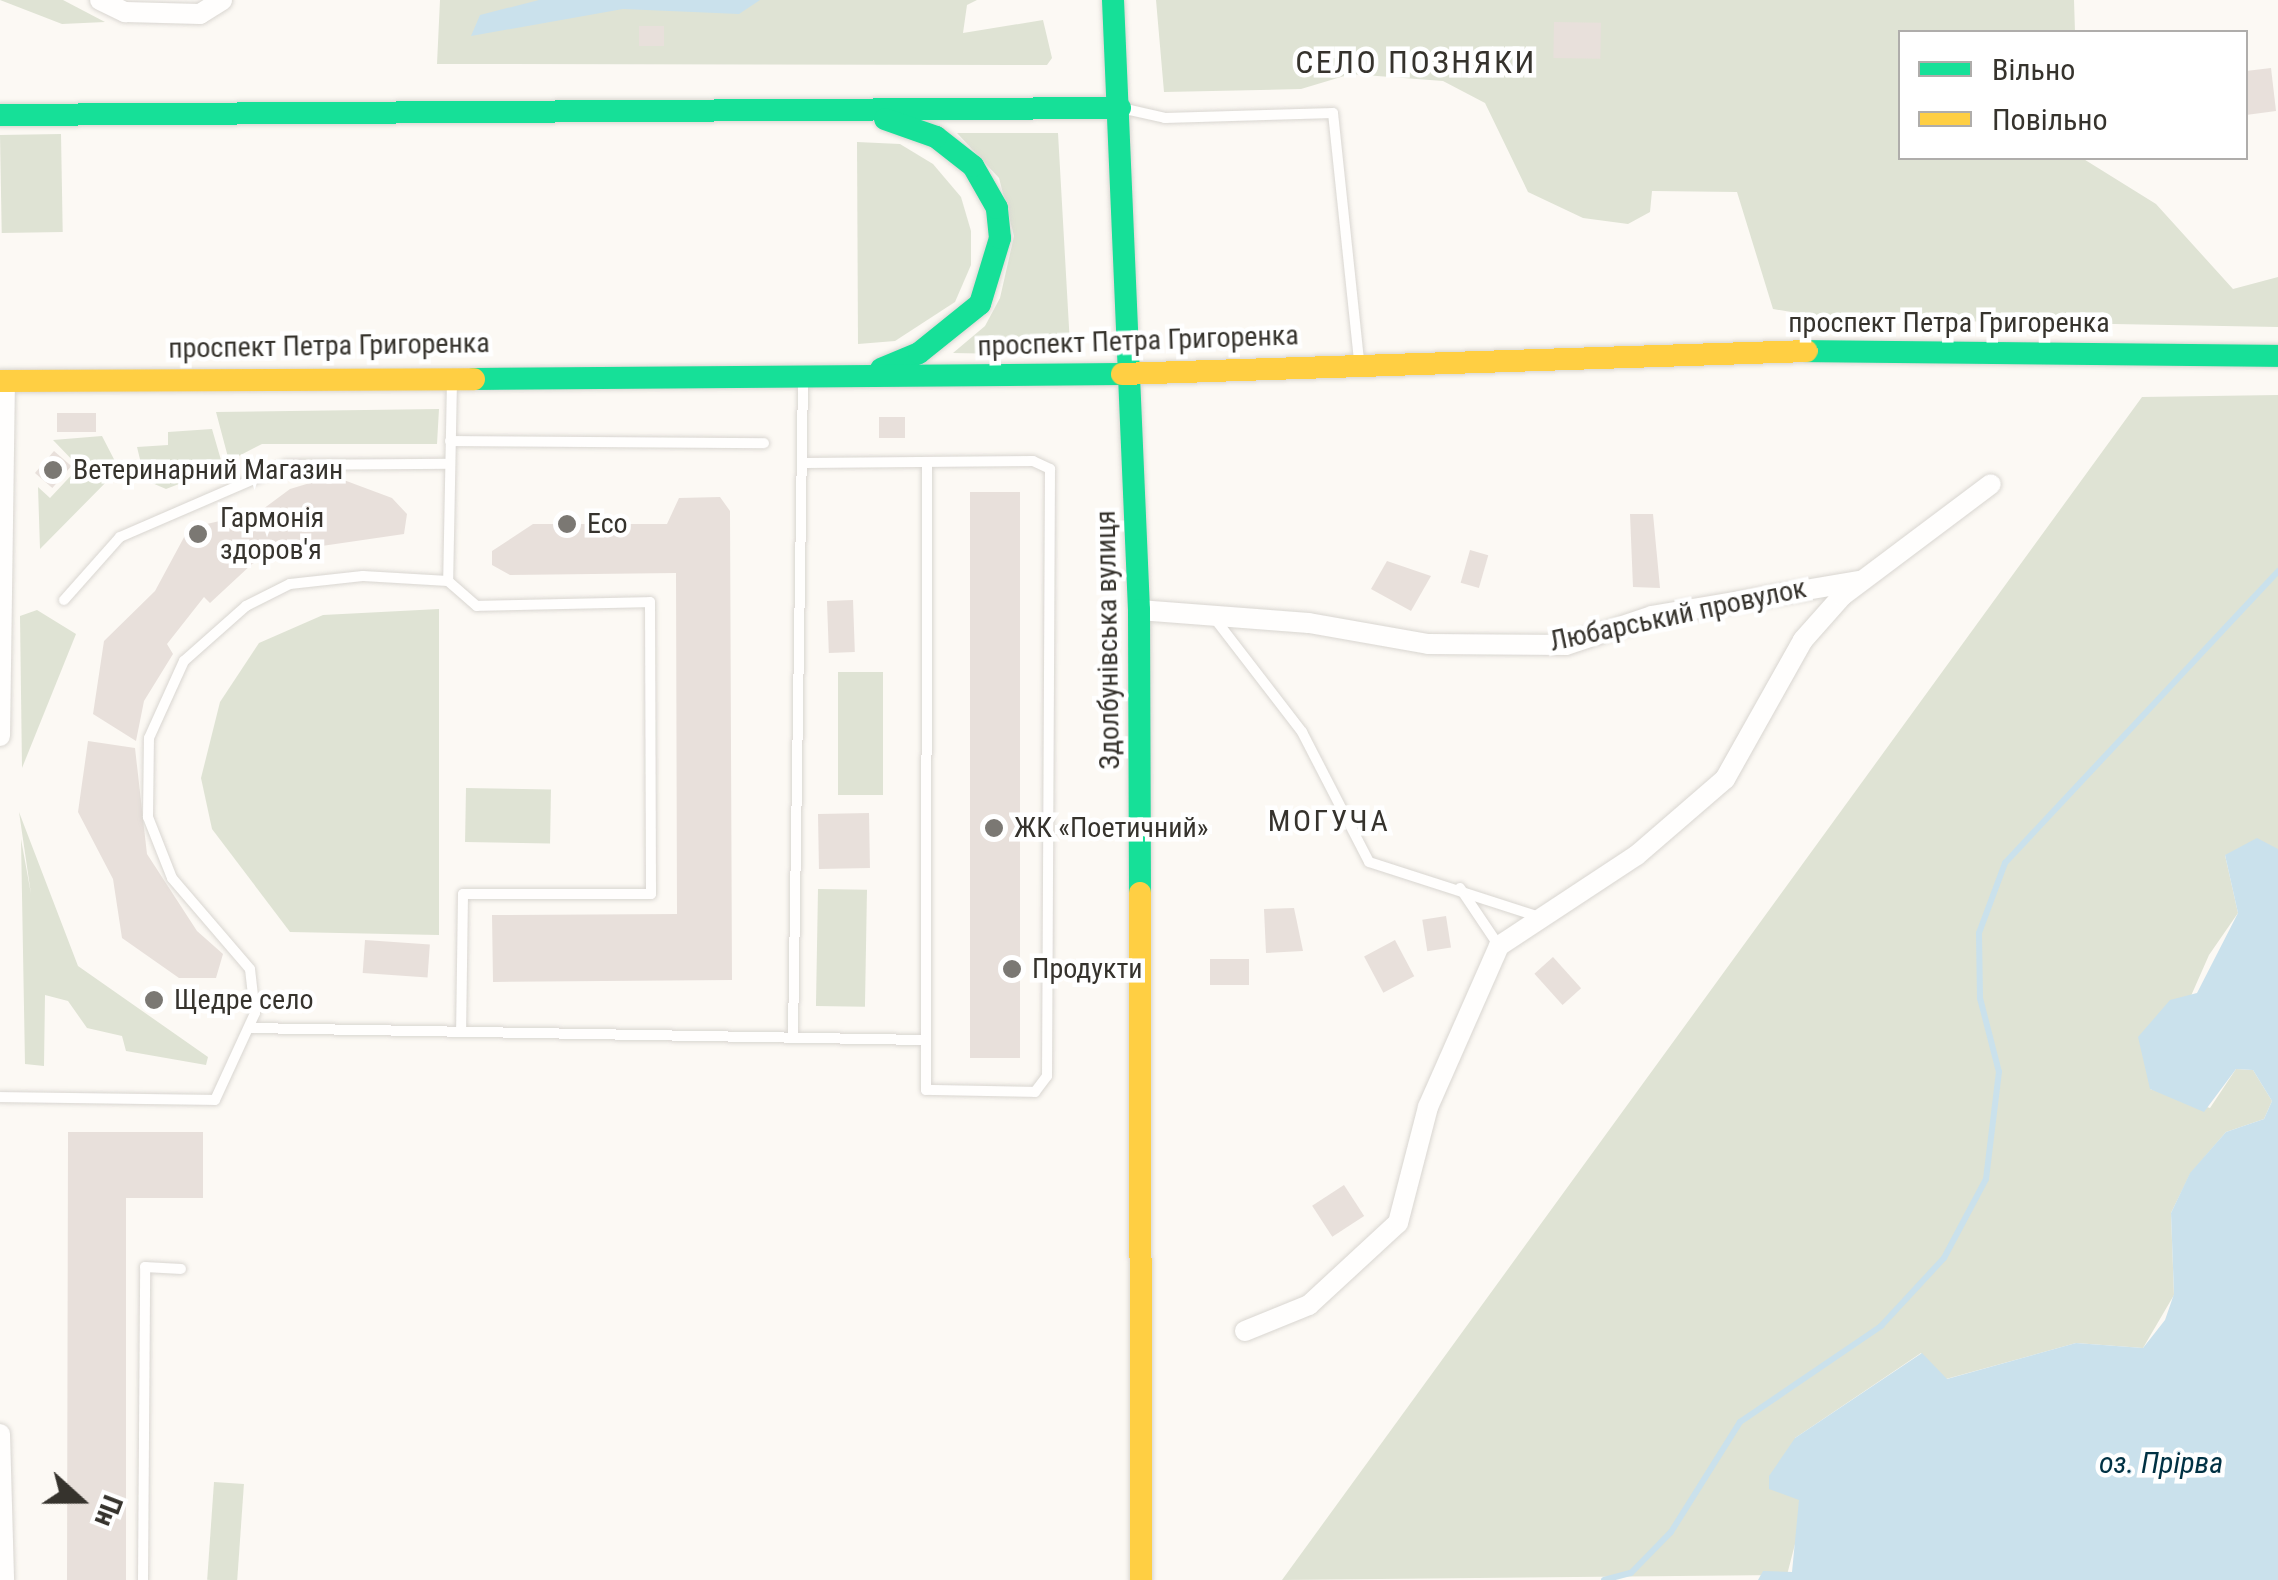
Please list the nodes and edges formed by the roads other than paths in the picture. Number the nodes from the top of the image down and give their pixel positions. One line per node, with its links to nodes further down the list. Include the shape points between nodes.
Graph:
1 (100, 0): 2 (street, via 125,12 200,14)
2 (222, 0)
3 (1113, 0): 4 (main road, Здолбунівська вулиця)
4 (1120, 108): 5 (main road); 8 (lane, via 1165,118 1333,114); 12 (main road, Здолбунівська вулиця)
5 (866, 112): 6 (main road); 11 (main road, via 936,137 973,166 997,208 1000,238 980,304 919,353)
6 (0, 116)
7 (2278, 356): 8 (main road, проспект Петра Григоренка, via 1814,352)
8 (1360, 364): 12 (main road, проспект Петра Григоренка)
9 (452, 374): 10 (main road, проспект Петра Григоренка); 13 (main road, проспект Петра Григоренка); 14 (lane)
10 (803, 374): 11 (main road, проспект Петра Григоренка); 18 (lane)
11 (869, 374): 12 (main road, проспект Петра Григоренка)
12 (1134, 375): 25 (main road, Здолбунівська вулиця)
13 (2, 381): 20 (street)
14 (450, 441): 15 (lane); 17 (lane)
15 (764, 443)
16 (927, 462): 18 (lane); 34 (lane); 34 (lane, via 1033,461 1053,477 1048,1076 1040,1090 926,1090)
17 (448, 464): 23 (lane); 24 (lane, via 286,465 120,537)
18 (804, 464): 33 (lane)
19 (1991, 484): 22 (street)
20 (0, 551): 21 (street)
21 (0, 574): 27 (street)
22 (1860, 581): 26 (street, Любарський провулок, via 1652,616 1566,645 1428,644); 29 (street, via 1803,640 1725,780 1637,856)
23 (448, 582): 31 (lane, via 308,582 246,606 184,660 148,738 148,816 172,878 250,969); 32 (lane, via 477,606 650,602 652,894 463,894)
24 (64, 600)
25 (1139, 610): 26 (street, Любарський провулок); 42 (main road, Здолбунівська вулиця)
26 (1208, 611): 28 (lane, via 1302,732 1368,862)
27 (0, 736)
28 (1460, 887): 29 (lane); 30 (lane)
29 (1536, 916): 30 (street)
30 (1499, 946): 37 (street, via 1428,1107 1398,1224 1309,1304)
31 (250, 1028): 32 (lane); 35 (lane, via 215,1100)
32 (461, 1030): 33 (lane)
33 (793, 1036): 34 (lane)
34 (923, 1040)
35 (0, 1097)
36 (181, 1268): 41 (lane, via 146,1267)
37 (1245, 1330)
38 (0, 1434): 39 (street)
39 (2, 1541): 40 (street)
40 (4, 1580)
41 (143, 1580)
42 (1141, 1580)

